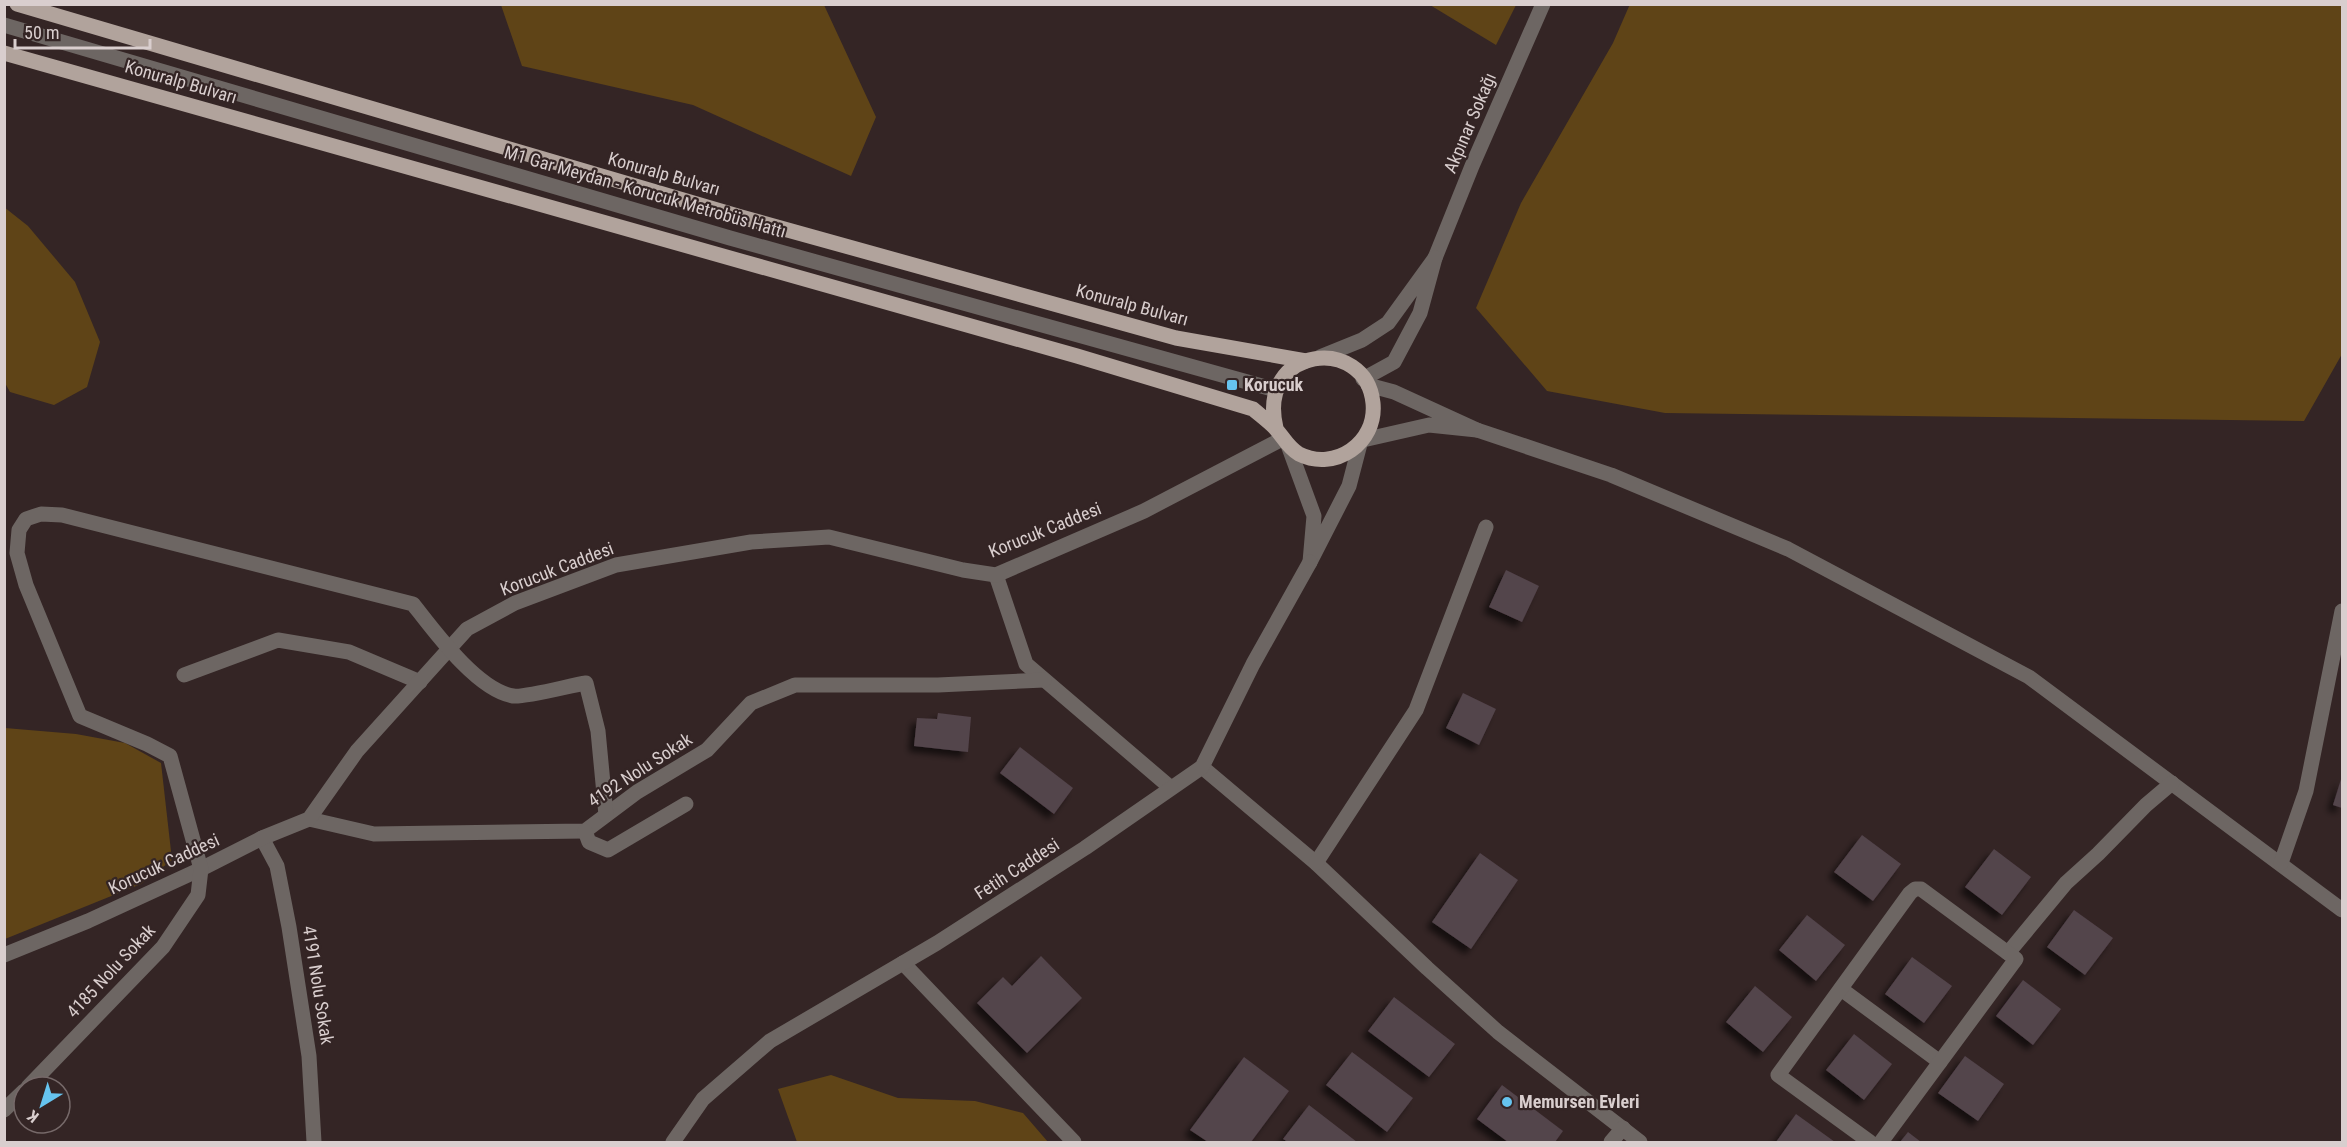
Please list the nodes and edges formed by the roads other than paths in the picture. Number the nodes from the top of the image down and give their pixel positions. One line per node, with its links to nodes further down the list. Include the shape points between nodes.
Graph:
1 (16, 4): 6 (main road, Konuralp Bulvarı, via 741,217 1165,335)
2 (1543, 4): 5 (street, Akpınar Sokağı)
3 (4, 25): 8 (street, M1 Gar Meydan - Korucuk Metrobüs Hattı, via 730,238)
4 (4, 53): 10 (main road, Konuralp Bulvarı, via 1253,409)
5 (1435, 258): 6 (street, Akpınar Sokağı, via 1388,323 1362,340); 7 (street, Akpınar Sokağı, via 1420,313 1394,362)
6 (1313, 359): 7 (main road, via 1338,360 1354,368); 8 (main road, via 1291,369)
7 (1366, 382): 9 (street); 11 (main road, via 1374,413)
8 (1276, 390): 10 (main road, via 1272,412)
9 (1477, 430): 11 (street, via 1429,425); 21 (street, via 1611,475 1788,549 2029,677)
10 (1282, 438): 11 (main road, via 1298,453 1313,459 1347,454); 13 (street, Fetih Caddesi, via 1314,516); 14 (street, Korucuk Caddesi, via 1144,511)
11 (1362, 442): 13 (street, Fetih Caddesi, via 1349,486)
12 (1486, 528): 28 (street, via 1416,710)
13 (1310, 562): 20 (street, Fetih Caddesi)
14 (996, 575): 16 (street, Korucuk Caddesi, via 829,537 751,542 616,565 515,603 468,629); 18 (street, via 1026,664)
15 (2343, 611): 29 (street, via 2306,791)
16 (449, 649): 19 (street, Korucuk Caddesi); 24 (street, via 488,687 514,697 586,683 598,731); 30 (street, via 413,604 62,516 41,514 26,519 19,530 17,553 26,585 80,716 170,756)
17 (184, 675): 19 (street, via 278,640 349,652)
18 (1044, 680): 22 (street); 24 (street, 4192 Nolu Sokak, via 795,685 751,703 707,750)
19 (420, 682): 25 (street, Korucuk Caddesi, via 357,751)
20 (1202, 766): 22 (street, Fetih Caddesi); 28 (street)
21 (2172, 783): 29 (street); 32 (street, via 2066,882)
22 (1171, 788): 34 (street, Fetih Caddesi, via 1085,848)
23 (686, 804): 26 (street, via 608,850 589,842)
24 (606, 815): 26 (street, 4192 Nolu Sokak)
25 (309, 819): 26 (street, 4192 Nolu Sokak, via 374,834); 27 (street, Korucuk Caddesi)
26 (585, 831)
27 (262, 838): 30 (street, Korucuk Caddesi); 39 (street, 4191 Nolu Sokak, via 277,866 290,927 309,1056)
28 (1316, 863): 38 (street, via 1498,1032)
29 (2281, 863): 31 (street)
30 (201, 869): 33 (street, Korucuk Caddesi); 37 (street, 4185 Nolu Sokak, via 198,894 164,946)
31 (2343, 910)
32 (2008, 953): 35 (street, via 1921,889 1915,889); 36 (street, via 2016,959)
33 (4, 955)
34 (903, 963): 40 (street, Fetih Caddesi, via 770,1041 703,1099); 41 (street)
35 (1841, 989): 36 (street); 44 (street, via 1778,1076)
36 (1940, 1062): 45 (street)
37 (40, 1075)
38 (1623, 1128): 42 (street); 43 (street)
39 (314, 1143)
40 (673, 1143)
41 (1074, 1143)
42 (1611, 1143)
43 (1641, 1143)
44 (1870, 1143)
45 (1881, 1143)

